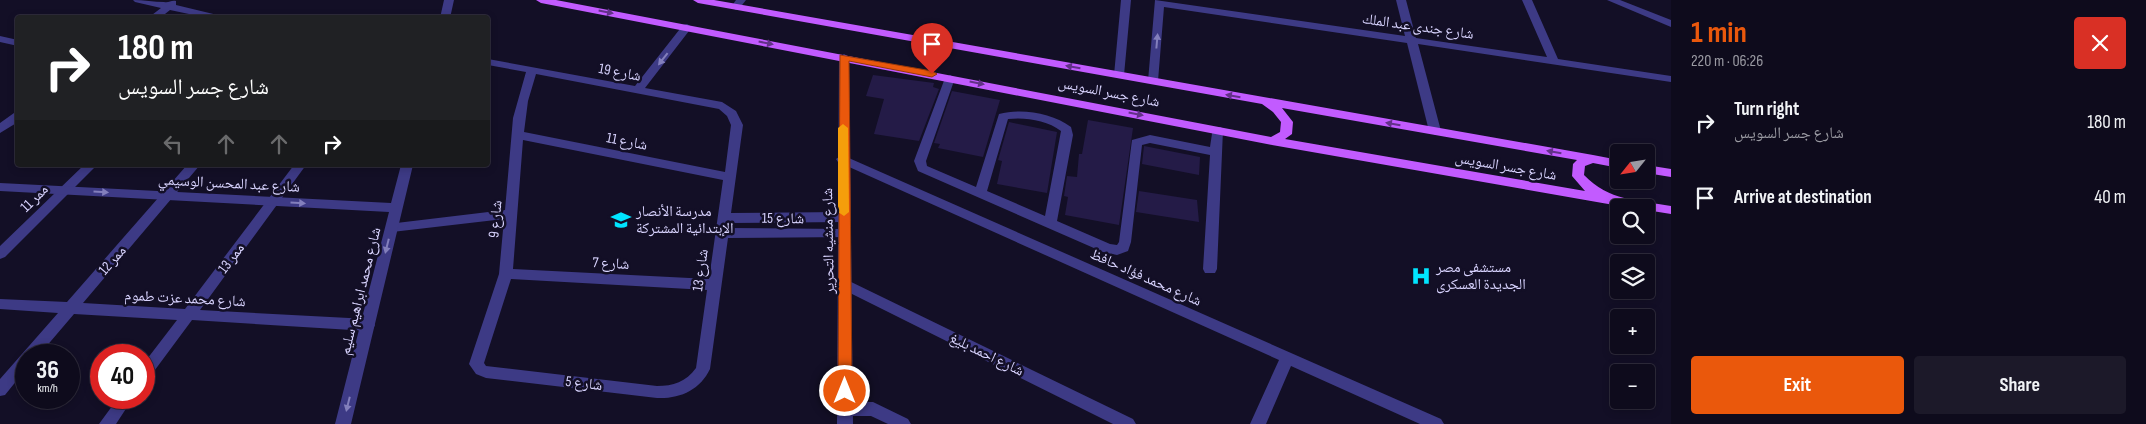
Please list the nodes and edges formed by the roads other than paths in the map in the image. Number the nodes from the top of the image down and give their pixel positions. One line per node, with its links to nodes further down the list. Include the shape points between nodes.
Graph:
1 (138, 0): 10 (street)
2 (449, 0): 14 (street)
3 (541, 0): 16 (main road, شارع جسر السويس, one-way to 16)
4 (698, 0): 11 (main road, شارع جسر السويس)
5 (1126, 0): 22 (street)
6 (1401, 0): 17 (street)
7 (1526, 0): 20 (street)
8 (1612, 0): 15 (street)
9 (1160, 2): 17 (street, شارع جندى عبد الملك); 25 (street, one-way to 9)
10 (173, 3): 12 (street); 13 (street)
11 (739, 3): 22 (main road, شارع جسر السويس, one-way to 11)
12 (157, 15)
13 (215, 15)
14 (446, 15)
15 (1671, 24)
16 (687, 28): 18 (main road, شارع جسر السويس, one-way to 18); 26 (street, one-way to 26)
17 (1412, 41): 20 (street, شارع جندى عبد الملك); 33 (street)
18 (844, 58): 23 (main road, شارع جسر السويس); 37 (street, شارع منشيه التحرير)
19 (490, 62): 21 (street, شارع 19)
20 (1554, 62): 24 (street, شارع جندى عبد الملك)
21 (532, 70): 26 (street, شارع 19); 34 (street, شارع 9, via 522,101)
22 (1119, 76): 25 (main road, شارع جسر السويس)
23 (950, 78): 32 (main road, شارع جسر السويس, one-way to 32); 49 (street, via 920,161 927,171)
24 (1671, 79)
25 (1153, 81): 27 (main road, شارع جسر السويس, one-way to 25)
26 (638, 90): 29 (street, شارع 19, via 722,106 732,114)
27 (1258, 100): 33 (main road, شارع جسر السويس, one-way to 27); 35 (main road, via 1277,109 1287,122 1286,134)
28 (15, 118): 30 (street)
29 (737, 125): 46 (street, شارع 13)
30 (1, 128): 31 (street)
31 (15, 128)
32 (1217, 130): 35 (main road, شارع جسر السويس); 36 (street)
33 (1435, 131): 38 (main road, شارع جسر السويس, one-way to 33)
34 (519, 135): 46 (street, شارع 11); 57 (street, شارع 9)
35 (1272, 141): 51 (main road, شارع جسر السويس)
36 (1216, 152): 60 (street, via 1150,139 1136,143 1123,248 1108,249); 65 (street)
37 (842, 159): 58 (street, شارع منشيه التحرير); 74 (street, شارع محمد فؤاد حافظ)
38 (1592, 159): 39 (main road, شارع جسر السويس); 52 (main road, via 1579,164 1578,176 1591,190)
39 (1610, 162)
40 (89, 167): 48 (street, ممر 11)
41 (192, 167): 50 (street, ممر 12)
42 (298, 167): 53 (street, ممر 13)
43 (407, 167): 54 (street, شارع محمد ابراهيم سليم)
44 (1655, 170): 45 (main road)
45 (1671, 173)
46 (730, 176): 59 (street, شارع 13)
47 (0, 187): 48 (street, شارع عبد المحسن الوسيمي)
48 (65, 190): 50 (street, شارع عبد المحسن الوسيمي, one-way to 50); 64 (street, ممر 11)
49 (980, 194): 60 (street); 60 (street, via 1003,117 1015,114 1056,122 1062,125 1067,135)
50 (167, 196): 53 (street, شارع عبد المحسن الوسيمي); 70 (street, ممر 12)
51 (1610, 200)
52 (1610, 200)
53 (272, 202): 54 (street, شارع عبد المحسن الوسيمي, one-way to 54); 71 (street, ممر 13)
54 (397, 208): 61 (street, شارع محمد ابراهيم سليم)
55 (1655, 208): 56 (main road, شارع جسر السويس)
56 (1671, 210)
57 (512, 214): 61 (street); 66 (street, شارع 9)
58 (844, 217): 59 (street); 63 (street, شارع منشيه التحرير)
59 (724, 218): 62 (street, شارع 13)
60 (1050, 224)
61 (392, 227): 72 (street, شارع محمد ابراهيم سليم, one-way to 72)
62 (722, 233): 63 (street, شارع 15); 68 (street, شارع 13)
63 (844, 234): 67 (street, شارع منشيه التحرير)
64 (0, 254)
65 (1210, 269)
66 (506, 274): 68 (street, شارع 7); 76 (street, شارع 9, via 476,361)
67 (845, 284): 81 (street, شارع منشيه التحرير); 86 (street, شارع احمد بليغ)
68 (715, 285): 78 (street, شارع 13, via 703,369)
69 (0, 304): 70 (street, شارع محمد عزت طموم)
70 (71, 308): 71 (street, شارع محمد عزت طموم); 73 (street, ممر 12)
71 (188, 314): 72 (street, شارع محمد عزت طموم); 75 (street, ممر 13)
72 (368, 325): 84 (street, شارع محمد ابراهيم سليم, one-way to 84)
73 (40, 344)
74 (1288, 358): 82 (street, شارع محمد فؤاد حافظ); 87 (street)
75 (155, 359)
76 (478, 367): 78 (street, شارع 5, via 486,372 657,392)
77 (15, 372): 79 (street)
78 (689, 385)
79 (0, 390)
80 (118, 409): 83 (street)
81 (845, 416): 85 (street, via 873,410)
82 (1430, 423)
83 (107, 424)
84 (344, 424)
85 (903, 424)
86 (1128, 424)
87 (1258, 424)

